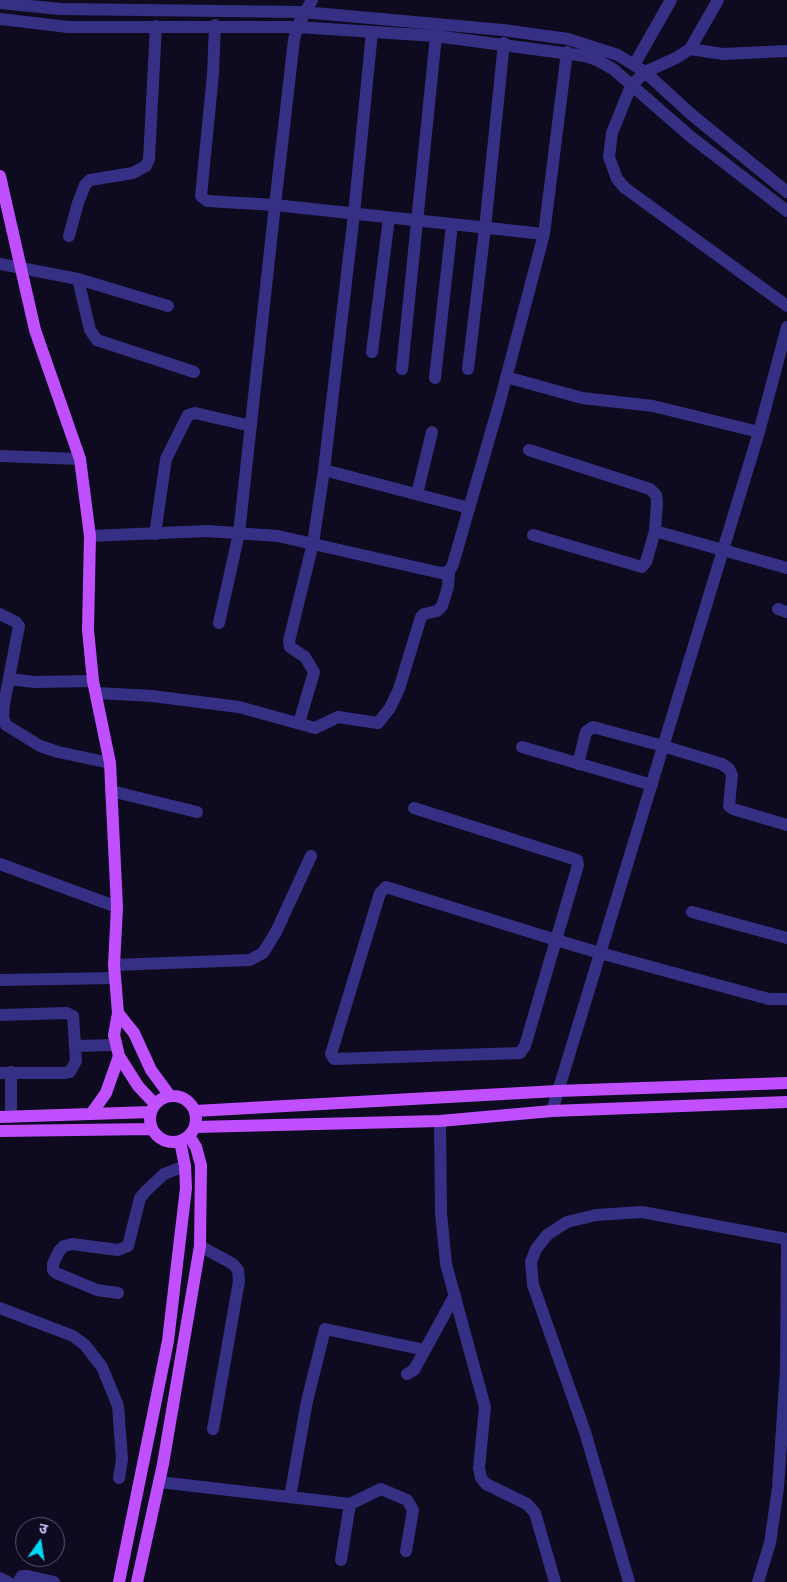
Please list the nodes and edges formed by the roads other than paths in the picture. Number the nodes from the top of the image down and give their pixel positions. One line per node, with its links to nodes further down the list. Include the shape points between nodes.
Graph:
1 (312, 0): 6 (street)
2 (671, 0): 17 (street)
3 (718, 0): 14 (street)
4 (0, 3): 5 (street, via 60,9)
5 (162, 5): 6 (street)
6 (303, 12): 10 (street); 17 (street, via 568,38 618,55)
7 (0, 20): 9 (street, via 68,27)
8 (216, 25): 9 (street); 10 (street); 21 (street, via 201,196 207,201)
9 (156, 26): 29 (street, via 149,159 146,166 133,174 90,180 78,203)
10 (297, 27): 11 (street); 21 (street)
11 (372, 32): 12 (street); 23 (street)
12 (436, 36): 13 (street); 25 (street)
13 (504, 44): 16 (street); 27 (street)
14 (690, 49): 15 (street, via 723,54); 17 (street, via 676,58)
15 (787, 51)
16 (567, 52): 18 (street, via 597,60 613,69); 28 (street)
17 (640, 69): 18 (street); 20 (street)
18 (631, 86): 22 (street); 34 (street, via 609,142 609,157 617,179)
19 (0, 176): 31 (main road)
20 (787, 191)
21 (275, 205): 23 (street); 42 (street)
22 (787, 211)
23 (354, 214): 24 (street); 48 (street)
24 (389, 218): 25 (street); 36 (street)
25 (419, 221): 26 (street); 38 (street)
26 (452, 225): 27 (street); 41 (street)
27 (485, 228): 28 (street); 37 (street)
28 (544, 234): 40 (street)
29 (70, 236)
30 (0, 264): 31 (street)
31 (20, 268): 32 (street); 47 (main road, via 35,330)
32 (78, 279): 33 (street); 39 (street, via 90,330 97,340)
33 (168, 306)
34 (787, 306)
35 (787, 327): 44 (street)
36 (372, 352)
37 (468, 368)
38 (402, 369)
39 (194, 372)
40 (506, 377): 44 (street, via 582,398 653,406); 50 (street)
41 (435, 378)
42 (250, 426): 52 (street); 53 (street, via 195,413 188,415 166,459)
43 (432, 432): 49 (street)
44 (759, 432): 57 (street)
45 (530, 450): 51 (street, via 650,490 656,494)
46 (0, 456): 47 (street)
47 (80, 459): 55 (main road)
48 (324, 470): 49 (street); 56 (street)
49 (417, 494): 50 (street)
50 (469, 508): 59 (street)
51 (655, 531): 54 (street, via 642,567); 57 (street)
52 (239, 533): 53 (street); 56 (street); 61 (street)
53 (155, 534): 55 (street)
54 (533, 535)
55 (90, 536): 63 (main road, via 88,630)
56 (313, 543): 59 (street, via 441,573); 65 (street, via 289,641 314,672)
57 (723, 551): 58 (street); 66 (street)
58 (787, 568)
59 (449, 572): 65 (street, via 442,606 421,617 399,689 383,719 372,723 338,717 315,728)
60 (0, 614): 62 (street, via 20,626)
61 (219, 623)
62 (9, 679): 63 (street); 68 (street, via 3,718 6,725 40,746)
63 (93, 681): 64 (main road)
64 (98, 693): 65 (street, via 239,707); 68 (main road)
65 (299, 723)
66 (663, 746): 69 (street, via 593,727 586,732); 70 (street); 74 (street, via 722,764 732,775 729,806)
67 (522, 747): 69 (street)
68 (110, 763): 71 (main road)
69 (578, 764): 70 (street)
70 (652, 785): 81 (street)
71 (111, 791): 73 (street); 77 (main road)
72 (414, 808): 80 (street, via 577,860)
73 (197, 812)
74 (787, 826)
75 (311, 856): 82 (street, via 263,953 250,960)
76 (0, 864): 77 (street)
77 (117, 907): 82 (main road)
78 (692, 912): 79 (street)
79 (787, 938)
80 (556, 940): 80 (street, via 525,1046 520,1053 334,1059 331,1054 380,893 386,887); 81 (street)
81 (600, 953): 85 (street, via 769,999); 92 (street)
82 (114, 965): 83 (main road)
83 (115, 978): 84 (street); 86 (main road)
84 (0, 980)
85 (787, 999)
86 (118, 1013): 89 (main road, via 114,1026); 93 (main road, via 134,1033 151,1070)
87 (0, 1015): 88 (street, via 67,1013 73,1016)
88 (75, 1046): 89 (street); 90 (street, via 76,1061 70,1072)
89 (117, 1050): 95 (main road); 98 (main road, via 106,1093)
90 (6, 1072): 99 (street)
91 (787, 1083): 92 (main road)
92 (557, 1091): 96 (main road); 97 (street)
93 (170, 1096): 95 (main road, via 162,1098); 96 (main road, via 185,1099)
94 (787, 1102): 97 (main road)
95 (153, 1108): 98 (main road); 101 (main road)
96 (195, 1111): 103 (main road)
97 (552, 1111): 100 (main road)
98 (91, 1114): 99 (main road)
99 (5, 1117)
100 (440, 1121): 103 (main road); 108 (street, via 443,1239)
101 (152, 1129): 102 (main road); 103 (main road, via 164,1140)
102 (0, 1131)
103 (188, 1135): 104 (main road); 106 (main road, via 201,1165)
104 (185, 1166): 107 (street, via 164,1174 140,1198 128,1246 118,1250 72,1244 58,1251 53,1264 56,1273 97,1290); 123 (main road, via 185,1214 168,1341)
105 (787, 1239): 126 (street, via 642,1212 596,1215 567,1222 547,1235 536,1249 531,1262 533,1285 585,1432); 127 (street, via 786,1370 778,1488 770,1544)
106 (200, 1246): 112 (street, via 233,1264 238,1270 239,1281); 114 (main road)
107 (118, 1293)
108 (455, 1295): 110 (street); 125 (street, via 485,1406 479,1468 481,1478 486,1484 527,1504 535,1513)
109 (0, 1308): 113 (street, via 73,1336 85,1345 102,1367 118,1406 122,1459)
110 (425, 1350): 111 (street, via 414,1370); 115 (street, via 325,1329)
111 (407, 1374)
112 (214, 1429)
113 (119, 1478)
114 (159, 1482): 115 (street); 124 (main road)
115 (290, 1497): 116 (street)
116 (350, 1504): 117 (street, via 381,1489 407,1500 414,1510); 118 (street)
117 (406, 1551)
118 (341, 1560)
119 (0, 1578): 120 (street)
120 (8, 1582)
121 (18, 1582): 122 (street, via 22,1576)
122 (54, 1582)
123 (119, 1582)
124 (137, 1582)
125 (555, 1582)
126 (629, 1582)
127 (758, 1582)

